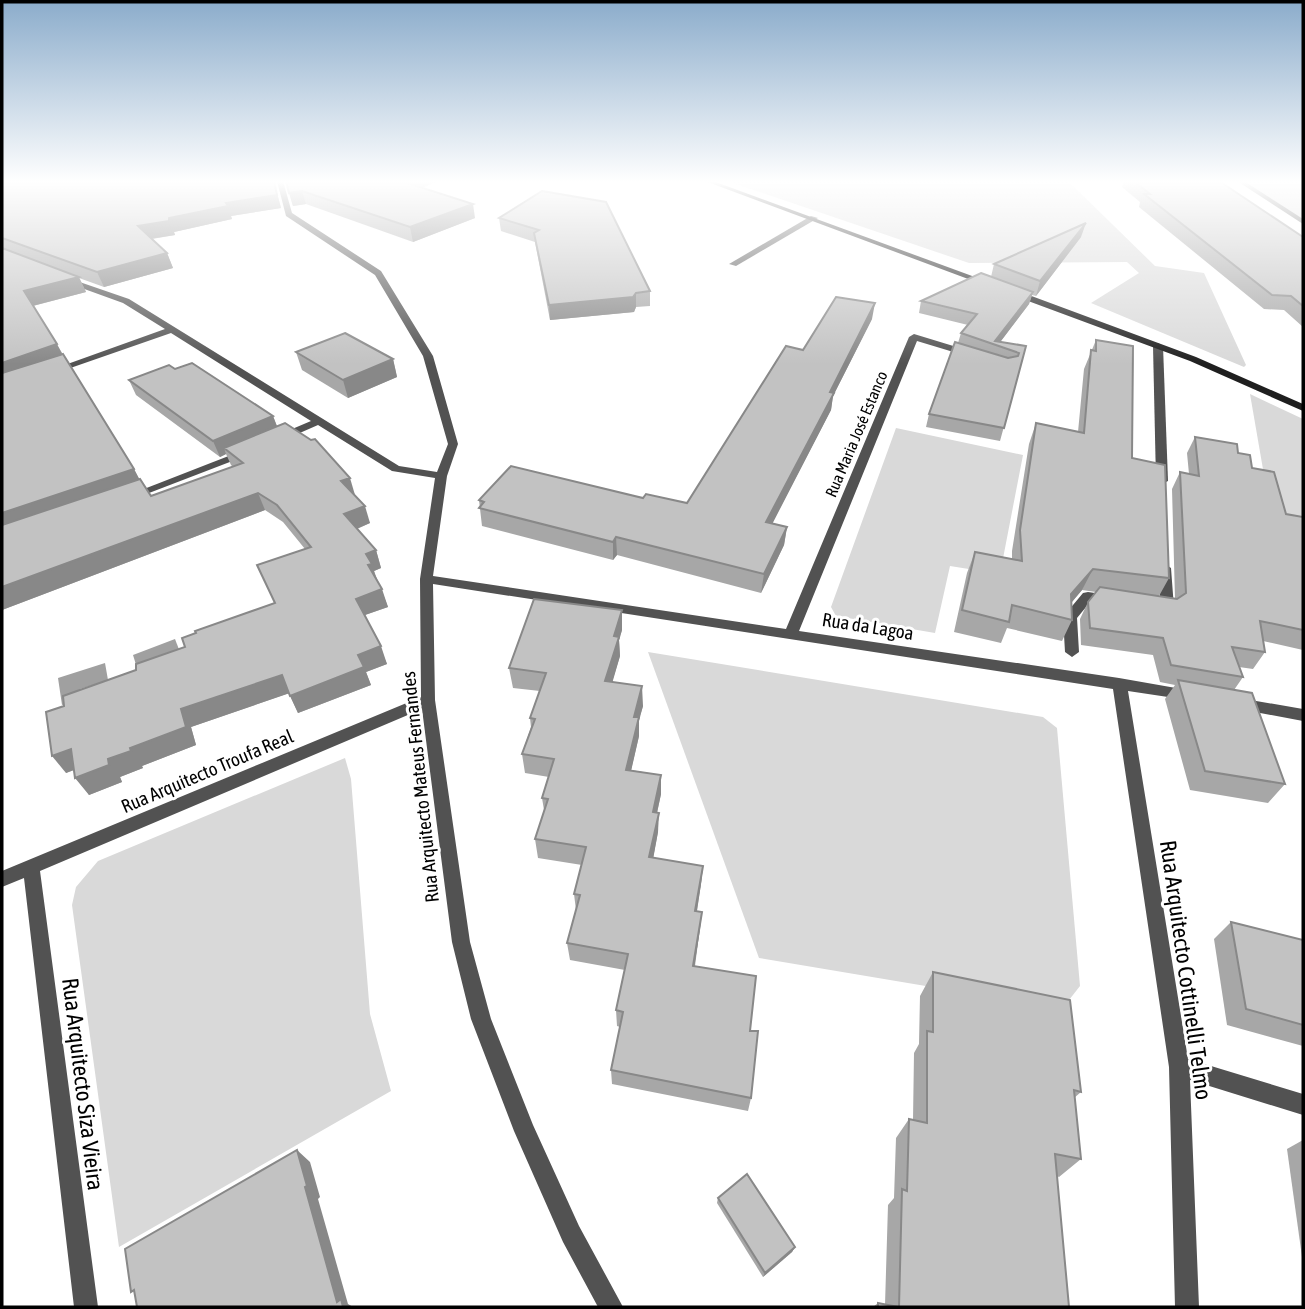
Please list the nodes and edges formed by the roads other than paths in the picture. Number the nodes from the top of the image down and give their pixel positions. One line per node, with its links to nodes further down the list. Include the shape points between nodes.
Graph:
1 (331, 242): 14 (street, Rua Arquitecto Mateus Fernandes, via 378,274 428,356 453,444)
2 (772, 242): 4 (street)
3 (879, 242): 7 (main road)
4 (733, 264)
5 (53, 275): 6 (street, via 126,301)
6 (174, 329): 9 (street); 11 (street)
7 (1158, 346): 10 (main road); 15 (street)
8 (985, 359): 21 (street, Rua Maria José Estanco, via 914,337)
9 (39, 375)
10 (1303, 408)
11 (319, 421): 12 (street); 14 (street, via 396,469)
12 (270, 442)
13 (258, 447): 16 (street)
14 (441, 476): 18 (street, Rua Arquitecto Mateus Fernandes)
15 (1163, 498)
16 (114, 502)
17 (1165, 553): 20 (street, via 1167,608)
18 (426, 579): 21 (street, Rua da Lagoa); 25 (street, Rua Arquitecto Mateus Fernandes)
19 (1127, 602): 22 (street, via 1088,596 1070,617)
20 (1140, 604)
21 (791, 634): 23 (street, Rua da Lagoa)
22 (1072, 652)
23 (1119, 684): 24 (street, Rua da Lagoa); 30 (street, Rua Arquitecto Cottinelli Telmo)
24 (1198, 697)
25 (428, 700): 28 (street, Rua Arquitecto Troufa Real); 33 (street, Rua Arquitecto Mateus Fernandes, via 458,929 481,1019 571,1234)
26 (1224, 701): 27 (street)
27 (1303, 715)
28 (31, 867): 29 (street, Rua Arquitecto Troufa Real); 32 (street, Rua Arquitecto Siza Vieira)
29 (2, 880)
30 (1179, 1067): 31 (street); 34 (street, Rua Arquitecto Cottinelli Telmo)
31 (1303, 1104)
32 (86, 1307)
33 (611, 1307)
34 (1186, 1307)

